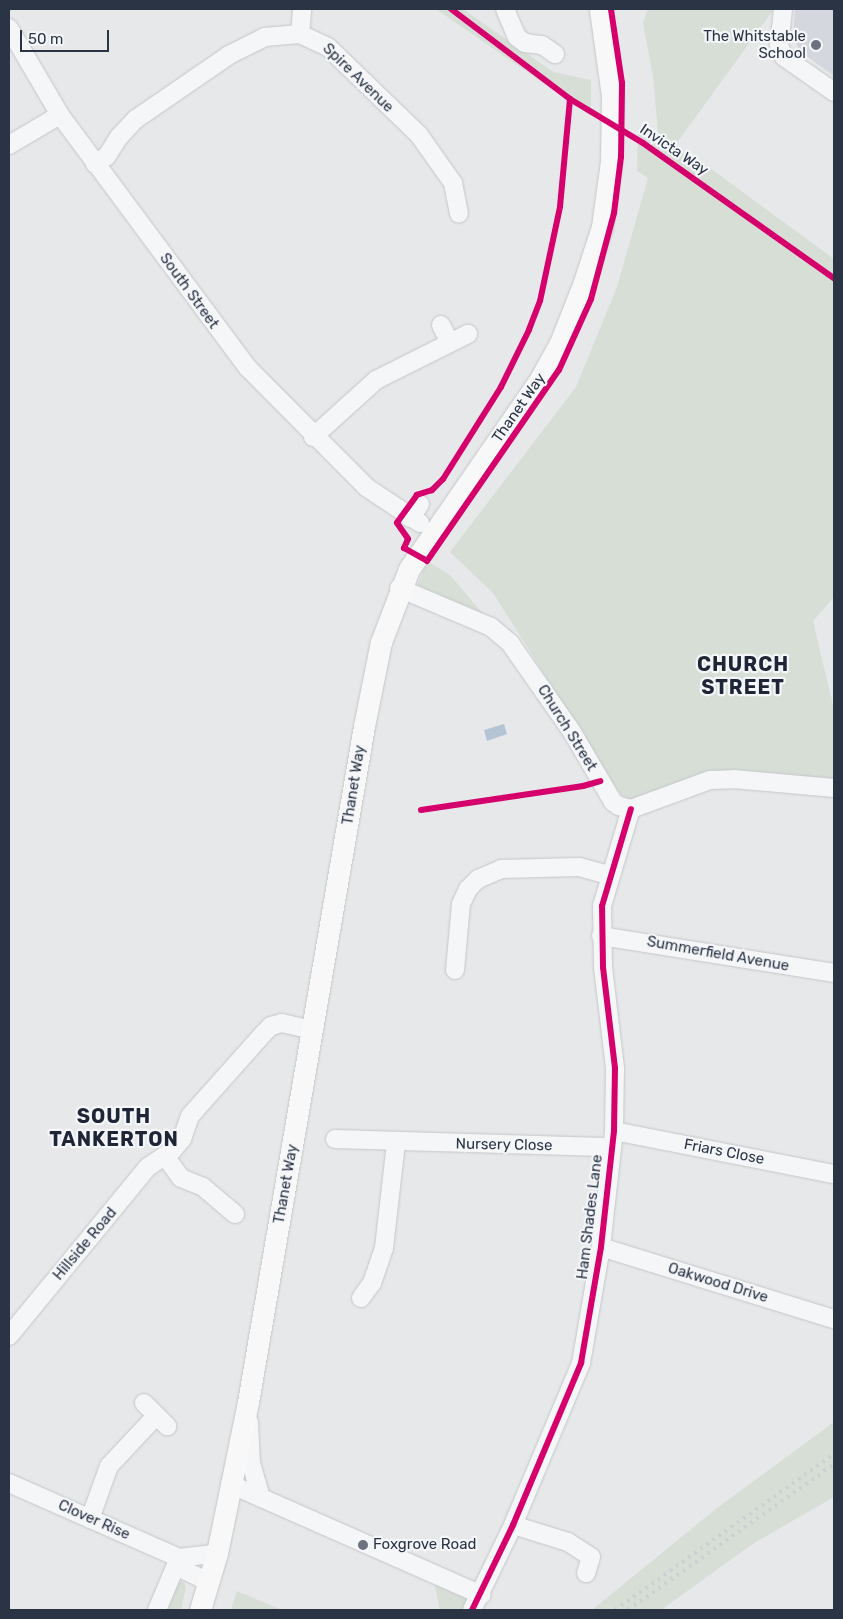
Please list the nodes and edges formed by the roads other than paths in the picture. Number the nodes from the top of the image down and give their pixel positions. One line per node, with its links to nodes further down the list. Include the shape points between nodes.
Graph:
1 (302, 9): 6 (street)
2 (505, 9): 7 (street, via 517,37 525,43 542,45)
3 (600, 9): 18 (main road, Thanet Way, via 612,96 611,161 602,227 560,343 525,402 427,539)
4 (782, 9): 8 (street, via 779,46 784,57)
5 (9, 28): 9 (street, South Street)
6 (300, 34): 11 (street, via 265,38 240,48 136,119 107,156); 12 (street, Spire Avenue, via 328,47 419,136 453,183)
7 (555, 54)
8 (834, 92)
9 (60, 115): 10 (street); 11 (street, South Street)
10 (9, 145)
11 (95, 164): 16 (street, South Street, via 221,335)
12 (459, 213)
13 (441, 325): 15 (street)
14 (468, 334): 15 (street)
15 (450, 343): 16 (street, via 376,380)
16 (313, 437): 17 (street, South Street, via 366,487)
17 (417, 515)
18 (399, 588): 20 (street, Church Street, via 491,627 510,643 572,732 613,802); 25 (main road, Thanet Way, via 372,684)
19 (834, 788): 20 (street, via 734,779 710,780)
20 (631, 809): 21 (street, Ham Shades Lane)
21 (609, 875): 22 (street, Ham Shades Lane, via 602,906); 23 (street, via 579,867 501,869 478,878 461,904)
22 (601, 936): 24 (street, Summerfield Avenue); 27 (street, Ham Shades Lane, via 614,1068)
23 (455, 970)
24 (834, 973)
25 (314, 1030): 29 (street, Hillside Road, via 282,1023 271,1026 190,1116 182,1139); 36 (main road, Thanet Way)
26 (335, 1139): 28 (street, Nursery Close)
27 (613, 1139): 28 (street, Nursery Close); 30 (street, Friars Close); 32 (street, Ham Shades Lane)
28 (396, 1142): 33 (street, via 384,1248 372,1283)
29 (165, 1156): 31 (street, via 181,1178 203,1187); 35 (street, Hillside Road, via 148,1167)
30 (834, 1174)
31 (235, 1214)
32 (601, 1247): 34 (street, Oakwood Drive); 43 (street, Ham Shades Lane, via 581,1363)
33 (361, 1298)
34 (834, 1319)
35 (9, 1336)
36 (248, 1402): 39 (main road, Thanet Way); 40 (street, via 251,1463)
37 (144, 1403): 42 (street, via 162,1421 127,1444 110,1466)
38 (9, 1483): 42 (street, Clover Rise)
39 (230, 1484): 40 (street); 41 (main road, Thanet Way)
40 (261, 1498): 41 (street); 48 (street)
41 (226, 1508): 44 (main road, Thanet Way)
42 (90, 1518): 45 (street, Clover Rise)
43 (513, 1525): 46 (street, via 568,1542 591,1557); 48 (street, Ham Shades Lane)
44 (217, 1553): 45 (street); 47 (main road, Thanet Way)
45 (180, 1558): 47 (street, Clover Rise, via 186,1571); 49 (street)
46 (586, 1572)
47 (209, 1582): 50 (main road, Thanet Way)
48 (477, 1603)
49 (157, 1610)
50 (200, 1610)

